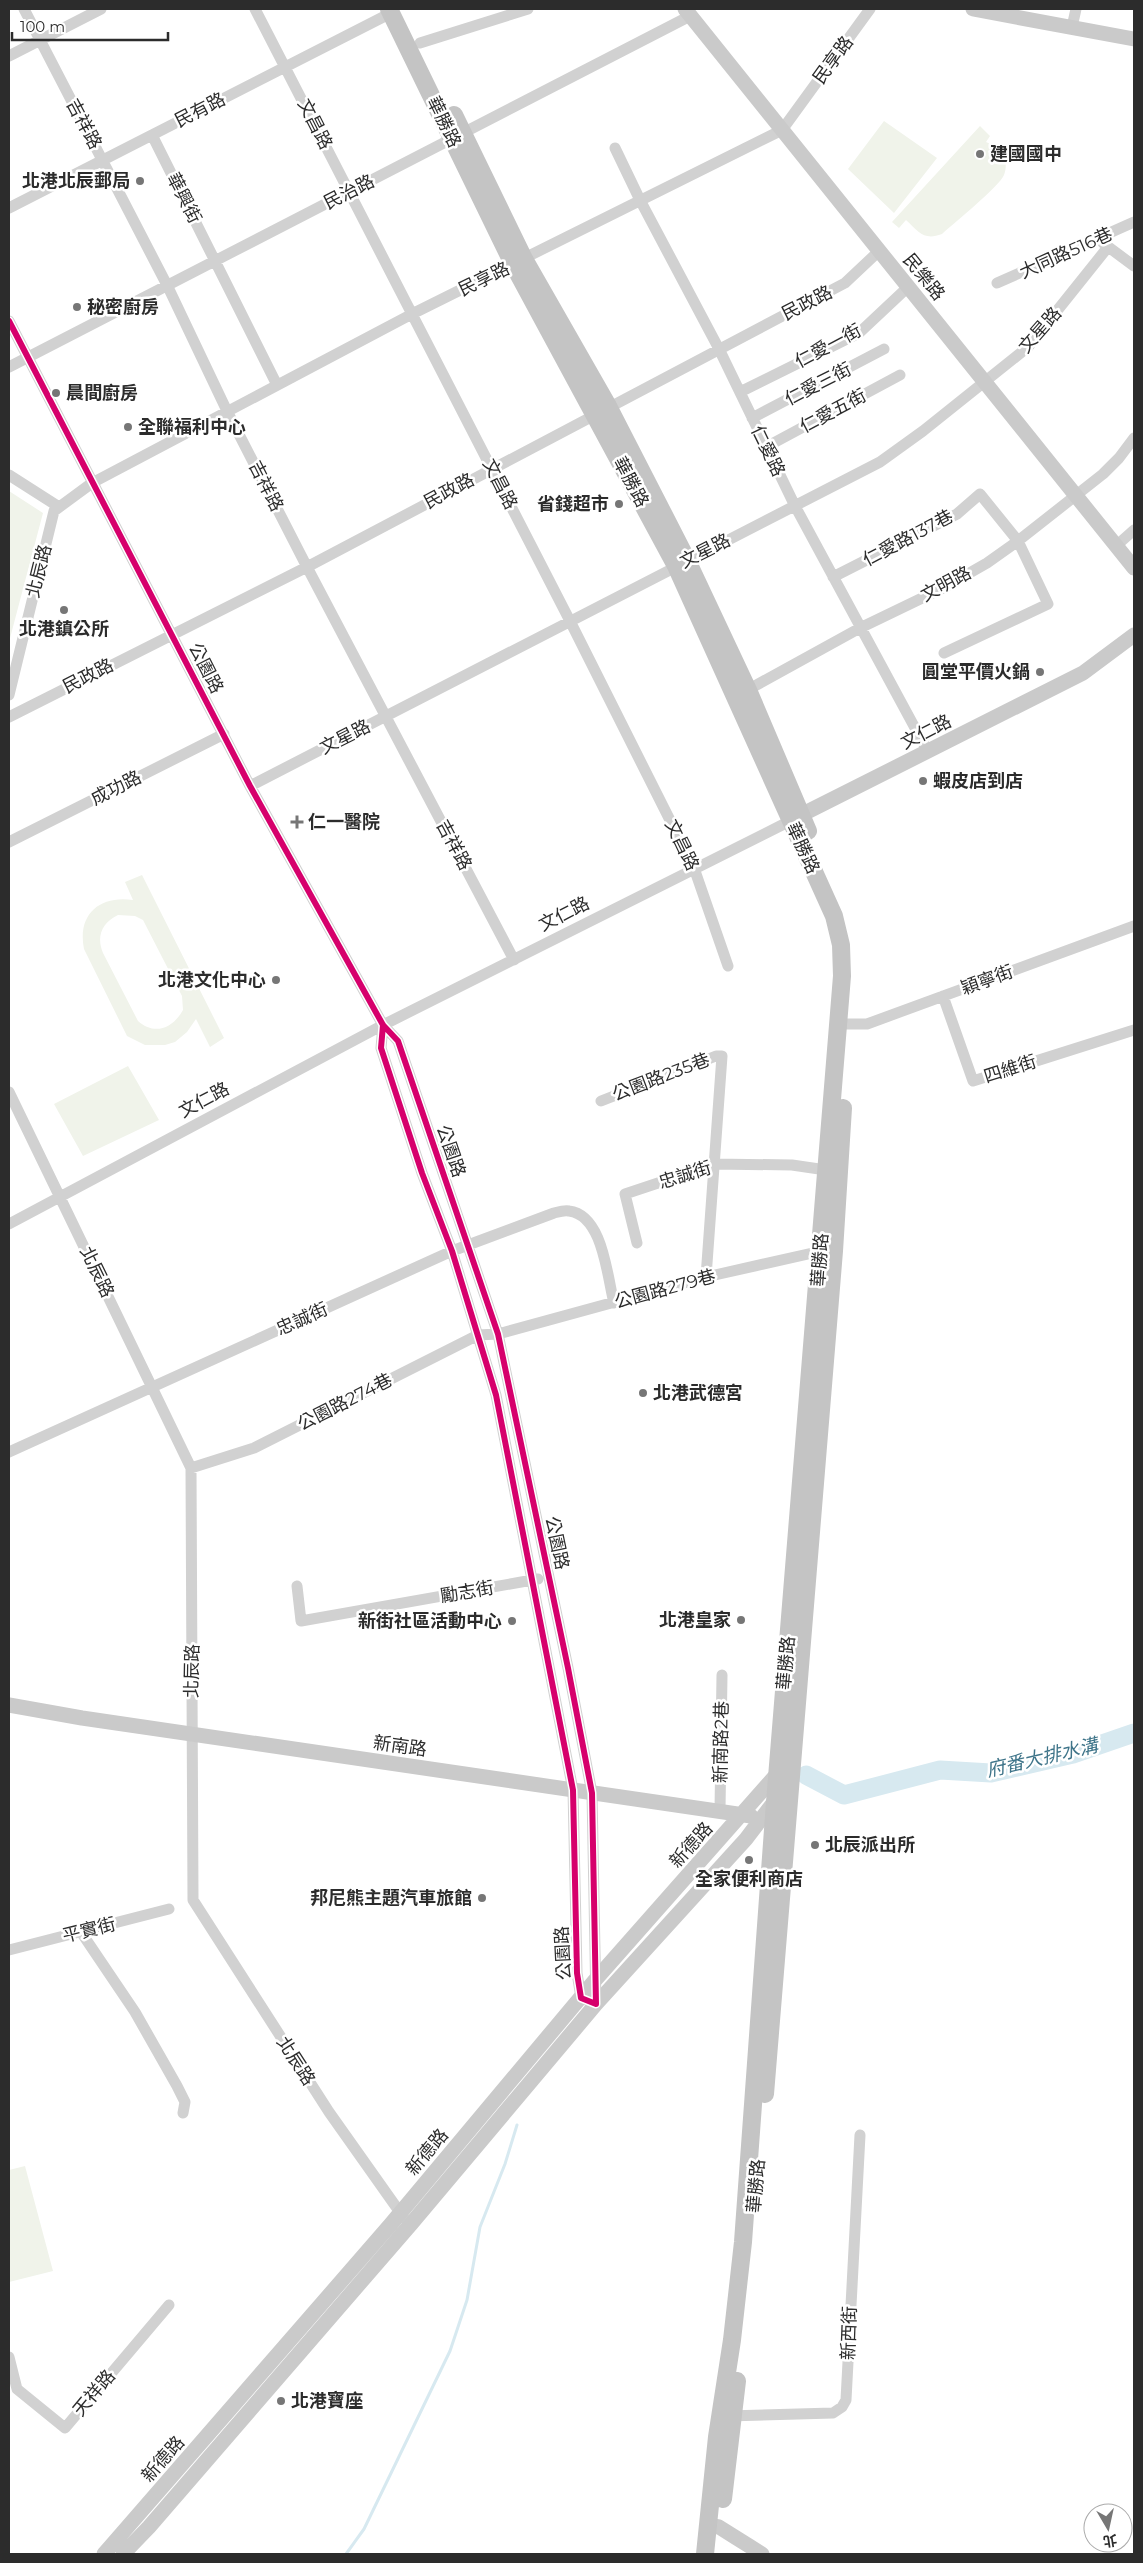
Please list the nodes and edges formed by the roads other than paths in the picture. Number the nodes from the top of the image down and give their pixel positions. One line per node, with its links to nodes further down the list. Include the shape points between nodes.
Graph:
1 (24, 9): 12 (street, 吉祥路)
2 (101, 9): 12 (street)
3 (255, 9): 15 (street, 文昌路)
4 (528, 9): 13 (street)
5 (870, 9): 16 (street, 民享路)
6 (974, 9): 10 (main road)
7 (1076, 9): 10 (street)
8 (395, 10): 13 (main road, 華勝路); 15 (street, 民有路); 18 (main road, 華勝路)
9 (687, 12): 16 (main road, 民樂路); 18 (street, 民治路)
10 (1072, 27): 11 (main road)
11 (1134, 38)
12 (40, 41): 14 (street); 20 (street, 吉祥路)
13 (420, 44): 18 (main road, 華勝路)
14 (9, 56)
15 (285, 67): 17 (street, 民有路); 21 (street, 文昌路)
16 (782, 130): 22 (street, 民享路); 27 (main road, 民樂路)
17 (152, 134): 20 (street, 民有路); 28 (street, 華興街)
18 (458, 136): 21 (street, 民治路); 29 (main road, 華勝路)
19 (615, 148): 22 (street, 仁愛路)
20 (103, 161): 23 (street, 民有路); 32 (street, 吉祥路)
21 (349, 192): 28 (street, 民治路); 34 (street, 文昌路)
22 (640, 200): 29 (street, 民享路); 36 (street, 仁愛路)
23 (9, 208)
24 (1134, 222): 25 (street, 大同路516巷)
25 (1098, 240): 26 (street); 31 (street, 大同路516巷)
26 (1108, 247): 30 (street); 41 (street, 文星路, via 1028,348)
27 (879, 251): 33 (main road, 民樂路); 36 (street, 民政路, via 845,283)
28 (216, 261): 32 (street, 民治路); 42 (street, 華興街)
29 (519, 261): 34 (street, 民享路); 44 (main road, 華勝路)
30 (1134, 266)
31 (997, 283)
32 (168, 287): 38 (street, 民治路); 45 (street, 吉祥路)
33 (908, 287): 41 (main road, 民樂路); 43 (street, 仁愛一街, via 859,334)
34 (412, 314): 42 (street, 民享路); 49 (street, 文昌路)
35 (9, 321): 38 (street, 公園路)
36 (719, 348): 43 (street, 仁愛路); 44 (street, 民政路)
37 (884, 349): 46 (street, 仁愛三街)
38 (27, 358): 39 (street, 民治路); 51 (street, 公園路)
39 (9, 367)
40 (900, 375): 48 (street, 仁愛五街)
41 (984, 383): 52 (main road, 民樂路); 53 (street, 文星路, via 880,462)
42 (277, 385): 45 (street, 民享路)
43 (740, 392): 46 (street, 仁愛路)
44 (602, 410): 49 (street, 民政路); 58 (main road, 華勝路)
45 (227, 411): 51 (street, 民享路); 59 (street, 吉祥路)
46 (752, 418): 48 (street, 仁愛路)
47 (1134, 438): 52 (street, 文明路, via 1120,458)
48 (766, 447): 53 (street, 仁愛路)
49 (491, 468): 59 (street, 民政路); 62 (street, 文昌路)
50 (9, 475): 54 (street)
51 (92, 483): 54 (street, 民享路); 64 (street, 公園路)
52 (1076, 496): 56 (street, 文明路); 57 (main road, 民樂路)
53 (795, 506): 58 (street, 文星路); 61 (street, 仁愛路)
54 (59, 507): 68 (street, 北辰路, via 54,511)
55 (1134, 530): 57 (street)
56 (1018, 541): 61 (street, 仁愛路137巷, via 980,494 957,514); 63 (street, 文明路, via 987,563); 66 (street, via 1048,604)
57 (1116, 546): 60 (main road, 民樂路)
58 (681, 563): 62 (street, 文星路); 67 (main road, 華勝路)
59 (307, 567): 64 (street, 民政路); 70 (street, 吉祥路)
60 (1134, 568)
61 (833, 577): 63 (street, 仁愛路)
62 (570, 621): 70 (street, 文星路); 76 (street, 文昌路)
63 (860, 628): 67 (street, 文明路); 72 (street, 仁愛路)
64 (171, 633): 69 (street, 民政路); 71 (street, 公園路)
65 (1134, 635): 72 (main road, 文仁路, via 1083,674)
66 (944, 653)
67 (741, 694): 74 (main road, 華勝路)
68 (9, 695)
69 (9, 716)
70 (385, 717): 73 (street, 文星路); 78 (street, 吉祥路)
71 (224, 734): 73 (street, 公園路); 75 (street, 成功路)
72 (928, 752): 74 (main road, 文仁路)
73 (250, 786): 82 (street, 公園路)
74 (796, 819): 76 (street, 文仁路); 81 (main road, 華勝路, via 842,944)
75 (9, 842)
76 (694, 868): 78 (street, 文仁路); 79 (street, 文昌路)
77 (1134, 926): 80 (street, 穎寧街)
78 (514, 960): 82 (street, 文仁路)
79 (728, 966)
80 (943, 996): 81 (street, 穎寧街, via 867,1024); 83 (street, 四維街, via 973,1081)
81 (843, 1025): 87 (main road, 華勝路); 92 (main road, 華勝路)
82 (382, 1026): 88 (street, 文仁路); 91 (street, 公園路, via 398,1041); 93 (street, 公園路, via 381,1048 422,1173)
83 (1134, 1030)
84 (9, 1092): 88 (street, 北辰路)
85 (601, 1101): 86 (street, 公園路235巷, via 722,1056)
86 (716, 1164): 87 (street, 忠誠街, via 792,1165); 90 (street, 忠誠街, via 625,1194); 94 (street)
87 (826, 1170): 92 (main road, 華勝路)
88 (61, 1198): 89 (street, 文仁路); 98 (street, 北辰路)
89 (9, 1224)
90 (637, 1243)
91 (467, 1245): 93 (street, 忠誠街); 95 (street, 忠誠街, via 554,1213 570,1211 585,1218 596,1230); 96 (street, 公園路)
92 (828, 1250): 94 (street, 公園路279巷); 107 (main road, 華勝路)
93 (452, 1251): 97 (street, 公園路); 98 (street, 忠誠街)
94 (706, 1278): 95 (street, 公園路279巷)
95 (614, 1303): 96 (street, 公園路279巷)
96 (498, 1334): 97 (street, 公園路274巷); 101 (street, 公園路)
97 (478, 1335): 100 (street, 公園路274巷, via 254,1448); 102 (street, 公園路, via 496,1395)
98 (152, 1387): 99 (street, 忠誠街); 100 (street, 北辰路)
99 (9, 1452)
100 (191, 1468): 106 (street, 北辰路)
101 (549, 1577): 102 (street, 勵志街); 109 (street, 公園路)
102 (532, 1581): 103 (street, 勵志街, via 301,1621); 108 (street, 公園路)
103 (297, 1586)
104 (722, 1674): 110 (street, 新南路2巷)
105 (9, 1705): 106 (main road, 新南路)
106 (192, 1734): 108 (main road, 新南路); 121 (street, 北辰路, via 193,1900 329,2112)
107 (784, 1774): 111 (main road, 新德路); 112 (main road, 華勝路)
108 (572, 1790): 109 (main road, 新南路); 117 (street, 公園路, via 577,1973)
109 (592, 1793): 110 (main road, 新南路); 116 (street, 公園路)
110 (720, 1810): 111 (main road, 新南路)
111 (744, 1814): 112 (main road, 新南路); 116 (main road, 新德路)
112 (774, 1814): 118 (main road, 新德路, via 746,1839); 126 (main road, 華勝路)
113 (169, 1909): 114 (street, 平實街)
114 (81, 1932): 115 (street, 平實街); 119 (street, via 135,2012 177,2086 185,2102)
115 (9, 1950)
116 (596, 1980): 117 (main road, 新德路); 118 (street, 公園路)
117 (581, 1998): 118 (street, 公園路); 121 (main road, 新德路)
118 (596, 2004): 122 (main road, 新德路)
119 (183, 2113)
120 (860, 2135): 126 (street, 新西街, via 846,2400 833,2413)
121 (399, 2214): 122 (street, 北辰路); 128 (main road, 新德路)
122 (411, 2224): 129 (main road, 新德路, via 150,2527)
123 (169, 2305): 125 (street, 天祥路, via 65,2428)
124 (9, 2358): 125 (street)
125 (13, 2390)
126 (728, 2416): 127 (main road, 華勝路)
127 (714, 2526): 130 (main road, 華勝路); 131 (main road, 華勝路); 132 (main road)
128 (104, 2554)
129 (123, 2554)
130 (705, 2554)
131 (716, 2554)
132 (762, 2554)

